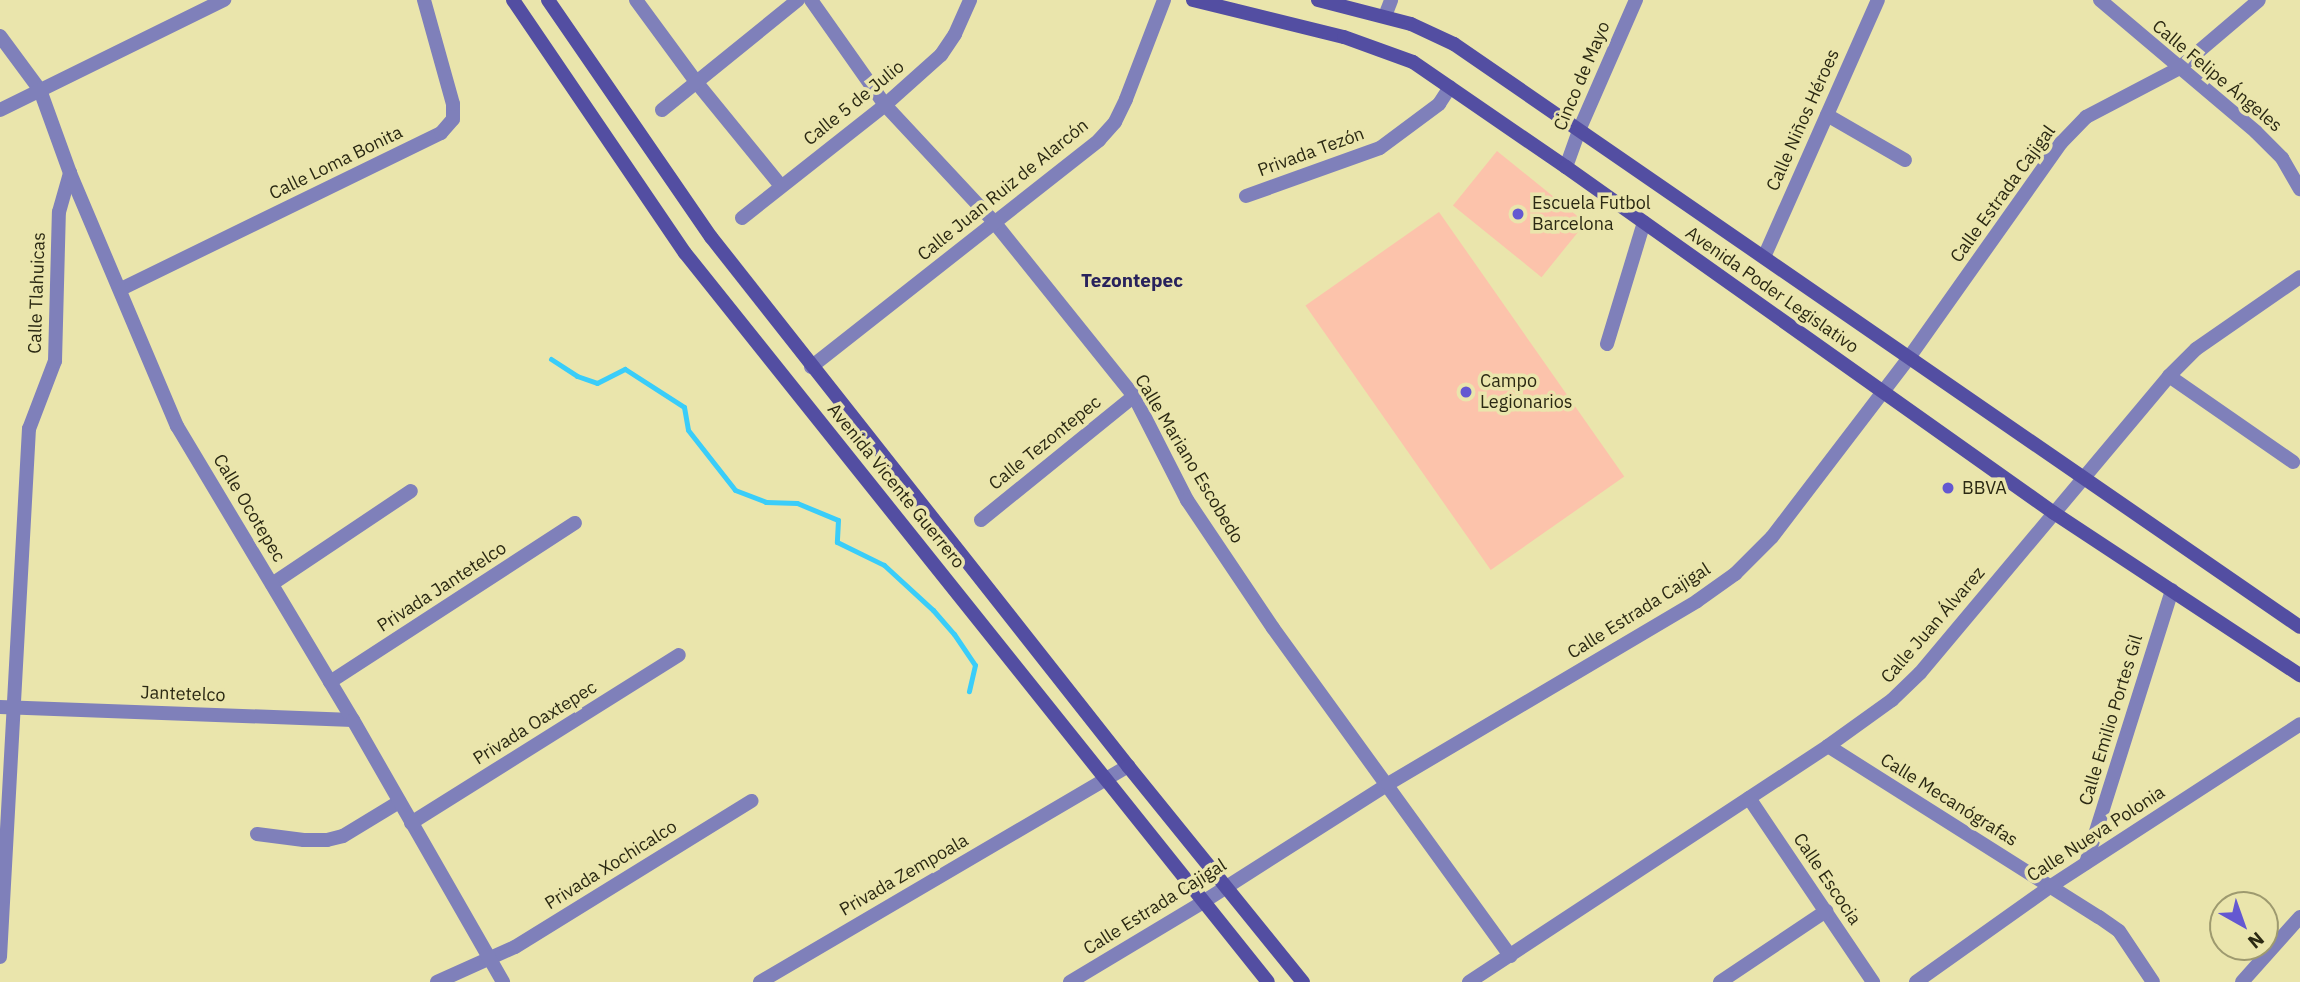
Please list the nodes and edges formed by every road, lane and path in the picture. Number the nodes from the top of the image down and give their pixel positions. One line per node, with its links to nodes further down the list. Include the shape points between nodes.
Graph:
1 (224, 0): 22 (street)
2 (424, 0): 39 (street, Calle Loma Bonita, via 453,104 453,119 441,133)
3 (513, 0): 63 (main road, Avenida Vicente Guerrero, via 685,253)
4 (548, 0): 42 (main road, Avenida Vicente Guerrero, via 711,237)
5 (636, 0): 20 (street)
6 (798, 0): 20 (street)
7 (811, 0): 23 (street, Calle Mariano Escobedo)
8 (970, 0): 23 (street, Calle 5 de Julio, via 942,55)
9 (1164, 0): 35 (street, Calle Juan Ruiz de Alarcón, via 1115,122 1099,140)
10 (1192, 0): 21 (main road, Avenida Poder Legislativo, via 1345,37 1413,62)
11 (1318, 0): 17 (main road, Avenida Poder Legislativo)
12 (1391, 0): 17 (street)
13 (1636, 0): 27 (street, Cinco de Mayo)
14 (1878, 0): 26 (street, Calle Niños Héroes)
15 (2100, 0): 19 (street, Calle Felipe Ángeles)
16 (2259, 0): 19 (street, Calle Estrada Cajigal)
17 (1385, 16): 27 (main road, Avenida Poder Legislativo, via 1454,44)
18 (0, 36): 22 (street, Calle Ocotepec)
19 (2178, 69): 32 (street, Calle Felipe Ángeles, via 2256,132 2282,158); 41 (street, Calle Estrada Cajigal, via 2086,117 2061,143)
20 (697, 83): 25 (street); 31 (street)
21 (1450, 87): 29 (main road, Avenida Poder Legislativo); 33 (street, Privada Tezón, via 1439,104 1380,148)
22 (40, 90): 24 (street); 30 (street, Calle Ocotepec)
23 (885, 105): 31 (street, Calle 5 de Julio); 35 (street, Calle Mariano Escobedo)
24 (0, 110)
25 (662, 110)
26 (1827, 115): 28 (street); 37 (street, Calle Niños Héroes)
27 (1580, 128): 29 (street, Cinco de Mayo); 37 (main road, Avenida Poder Legislativo)
28 (1905, 160)
29 (1566, 167): 36 (main road, Avenida Poder Legislativo)
30 (70, 173): 39 (street, Calle Ocotepec); 58 (street, Calle Tlahuicas, via 59,212 55,361 29,429)
31 (781, 186): 34 (street, Calle 5 de Julio)
32 (2300, 188)
33 (1246, 196)
34 (741, 218)
35 (994, 222): 42 (street, Calle Juan Ruiz de Alarcón); 45 (street, Calle Mariano Escobedo)
36 (1644, 222): 40 (street); 44 (main road, Avenida Poder Legislativo)
37 (1764, 257): 41 (main road, Avenida Poder Legislativo)
38 (2300, 277): 43 (street, Calle Juan Álvarez, via 2196,349)
39 (121, 289): 52 (street, Calle Ocotepec, via 177,426)
40 (1607, 344)
41 (1909, 359): 44 (street, Calle Estrada Cajigal); 47 (main road, Avenida Poder Legislativo)
42 (811, 367): 62 (main road, Avenida Vicente Guerrero)
43 (2169, 376): 46 (street); 47 (street, Calle Juan Álvarez)
44 (1882, 391): 49 (main road, Avenida Poder Legislativo); 64 (street, Calle Estrada Cajigal, via 1772,537 1735,574)
45 (1133, 396): 50 (street, Calle Tezontepec); 64 (street, Calle Mariano Escobedo, via 1187,500 1273,628)
46 (2293, 462)
47 (2082, 479): 49 (street, Calle Juan Álvarez); 54 (main road, Avenida Poder Legislativo)
48 (411, 491): 52 (street)
49 (2054, 513): 53 (main road, Avenida Poder Legislativo); 61 (street, Calle Juan Álvarez, via 1920,673 1892,700)
50 (981, 520)
51 (575, 523): 57 (street, Privada Jantetelco)
52 (272, 584): 57 (street, Calle Ocotepec)
53 (2172, 590): 56 (main road, Avenida Poder Legislativo); 70 (street, Calle Emilio Portes Gil)
54 (2300, 626)
55 (680, 655): 68 (street, Privada Oaxtepec)
56 (2300, 675)
57 (330, 682): 59 (street, Calle Ocotepec)
58 (6, 707): 59 (street, Jantetelco); 77 (street, Calle Tlahuicas)
59 (353, 720): 67 (street, Calle Ocotepec)
60 (2300, 724): 70 (street, Calle Nueva Polonia)
61 (1828, 746): 65 (street, Calle Juan Álvarez); 71 (street, Calle Mecanógrafas)
62 (1128, 766): 63 (street, Privada Zempoala); 72 (main road, Avenida Vicente Guerrero)
63 (1106, 781): 73 (main road, Avenida Vicente Guerrero); 82 (street, Privada Zempoala)
64 (1388, 784): 72 (street, Calle Estrada Cajigal); 76 (street, Calle Mariano Escobedo)
65 (1749, 798): 74 (street, Calle Escocia); 76 (street, Calle Juan Álvarez)
66 (751, 801): 78 (street, Privada Xochicalco)
67 (399, 802): 68 (street, Calle Ocotepec); 69 (street, via 343,836 304,840)
68 (411, 823): 78 (street, Calle Ocotepec)
69 (257, 834)
70 (2086, 863): 71 (street, Calle Nueva Polonia)
71 (2051, 886): 88 (street, Calle Nueva Polonia); 89 (street, Calle Mecanógrafas, via 2119,931)
72 (1225, 888): 73 (street, Calle Estrada Cajigal); 85 (main road, Avenida Vicente Guerrero)
73 (1203, 902): 83 (street, Calle Estrada Cajigal); 84 (main road, Avenida Vicente Guerrero)
74 (1826, 911): 86 (street); 87 (street, Calle Escocia)
75 (2300, 917): 90 (street)
76 (1510, 956): 79 (street, Calle Juan Álvarez)
77 (0, 957)
78 (490, 959): 80 (street, Privada Xochicalco); 81 (street, Calle Ocotepec)
79 (1475, 980)
80 (437, 982)
81 (503, 982)
82 (760, 982)
83 (1070, 982)
84 (1268, 982)
85 (1303, 982)
86 (1720, 982)
87 (1873, 982)
88 (1916, 982)
89 (2153, 982)
90 (2242, 982)

